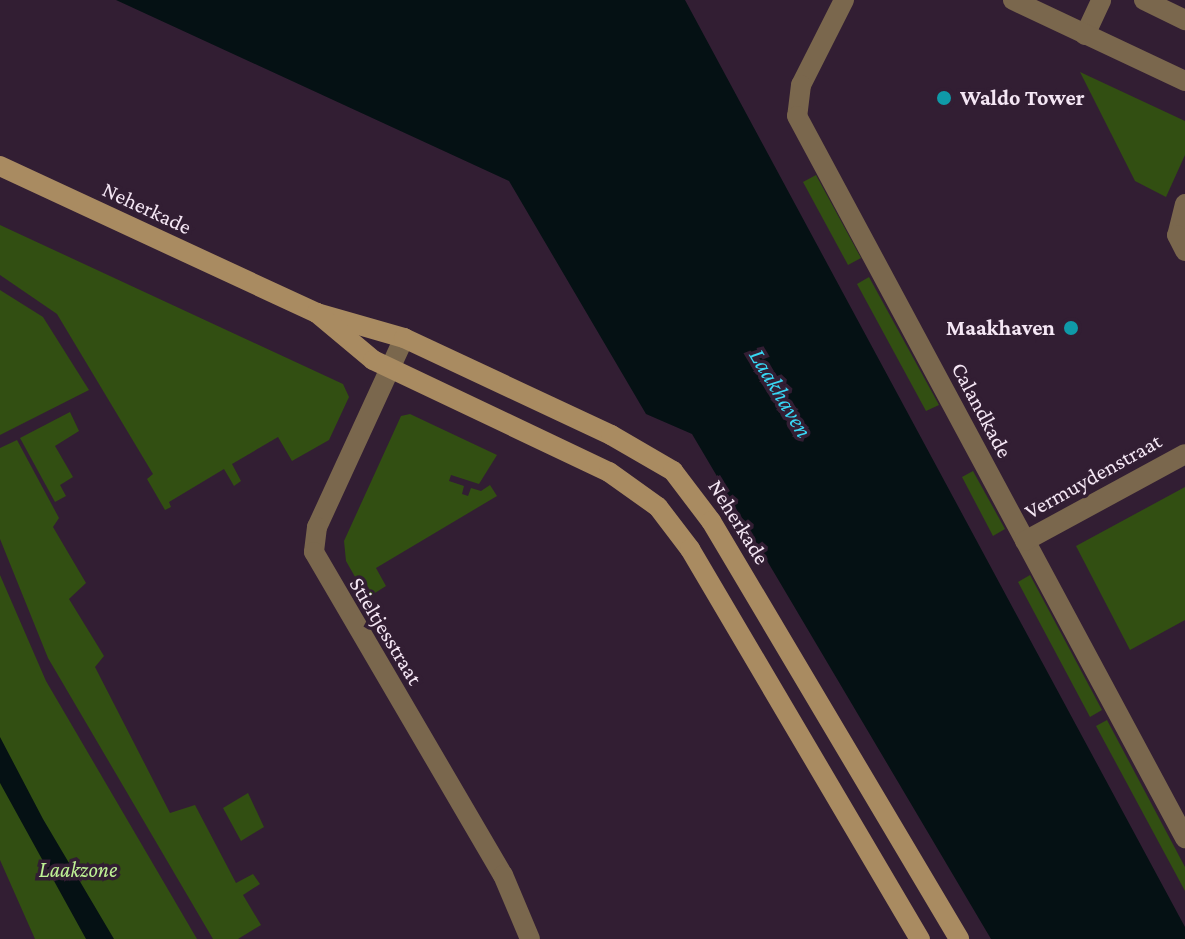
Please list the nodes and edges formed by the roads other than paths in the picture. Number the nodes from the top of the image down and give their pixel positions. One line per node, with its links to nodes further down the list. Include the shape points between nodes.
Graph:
1 (844, 0): 15 (street, Calandkade, via 801,85 797,116)
2 (1013, 0): 6 (street)
3 (1101, 0): 6 (street)
4 (1144, 0): 5 (street)
5 (1185, 20)
6 (1085, 35): 7 (street)
7 (1185, 81)
8 (0, 166): 11 (main road, Neherkade)
9 (1185, 204): 10 (street)
10 (1181, 243)
11 (317, 313): 12 (main road, Neherkade); 13 (main road, Neherkade)
12 (404, 338): 13 (street, Stieltjesstraat); 19 (main road, Neherkade, via 622,440 680,477)
13 (390, 369): 17 (street, Stieltjesstraat, via 317,527 316,557 503,875); 18 (main road, Neherkade, via 609,472 658,507 690,549)
14 (1185, 454): 15 (street, Vermuydenstraat)
15 (1025, 541): 16 (street, Calandkade)
16 (1185, 838)
17 (530, 939)
18 (920, 939)
19 (959, 939)

